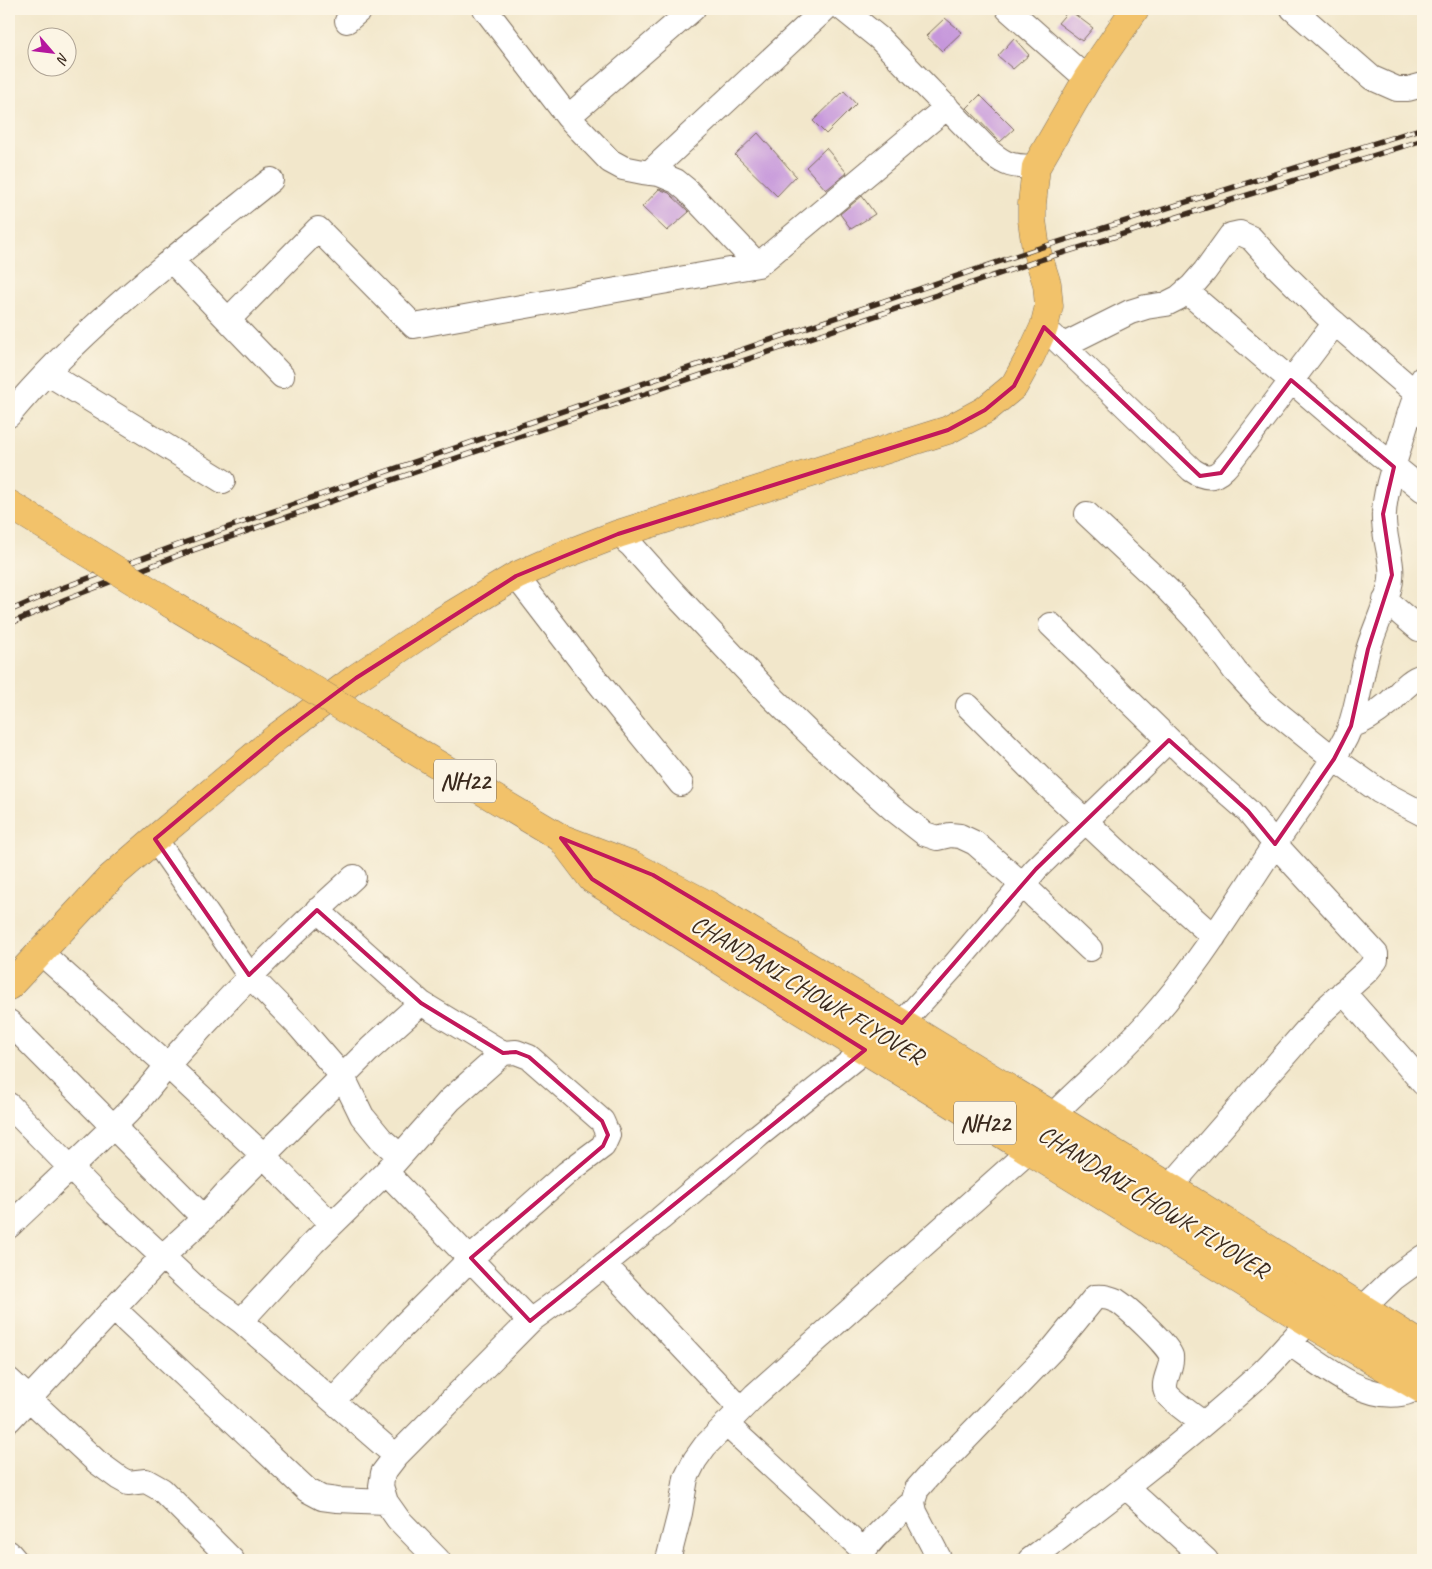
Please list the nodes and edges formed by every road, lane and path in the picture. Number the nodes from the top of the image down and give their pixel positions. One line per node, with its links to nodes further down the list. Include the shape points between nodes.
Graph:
1 (485, 9): 11 (street)
2 (693, 9): 11 (street)
3 (825, 9): 13 (street)
4 (843, 9): 10 (street, via 879,38)
5 (1008, 9): 8 (street)
6 (1135, 9): 8 (main road)
7 (1293, 9): 9 (street, via 1372,78 1397,89)
8 (1087, 79): 12 (main road)
9 (1423, 85)
10 (947, 107): 12 (street, via 1001,162); 16 (street)
11 (568, 116): 13 (street, via 610,160 623,168)
12 (1036, 167): 20 (main road, via 1032,220 1036,249 1047,284 1049,306)
13 (650, 173): 16 (street, via 676,181 687,190)
14 (271, 180): 15 (street)
15 (171, 260): 18 (street); 22 (street)
16 (758, 265): 18 (street, via 414,326 318,229)
17 (1186, 291): 19 (street, via 1231,235 1240,232 1251,238); 21 (street, via 1166,304 1130,312); 24 (street)
18 (228, 320): 23 (street)
19 (1335, 324): 24 (street); 25 (street)
20 (1044, 327): 21 (street); 32 (main road, via 1014,386 985,410 948,430)
21 (1064, 345): 24 (street, via 1200,476 1221,473)
22 (47, 373): 26 (street); 28 (street)
23 (282, 376)
24 (1291, 380): 27 (street)
25 (1420, 386): 27 (street)
26 (9, 415)
27 (1394, 467): 29 (street); 34 (street, via 1384,514 1392,575)
28 (224, 481)
29 (1423, 490)
30 (9, 504): 45 (main road, NH22, bridge)
31 (1087, 514): 41 (street, via 1168,590 1258,696)
32 (618, 534): 33 (main road); 49 (street, via 774,699 893,809 925,834 937,838 960,836 975,843)
33 (516, 576): 42 (street); 46 (main road, via 356,678 278,736)
34 (1385, 600): 36 (street); 39 (street, via 1368,649)
35 (1051, 625): 40 (street)
36 (1423, 630)
37 (1423, 676): 39 (street, via 1410,682 1365,721)
38 (968, 706): 44 (street)
39 (1351, 726): 41 (street)
40 (1169, 740): 44 (street); 47 (street, via 1248,810)
41 (1334, 759): 43 (street, via 1379,791); 47 (street)
42 (681, 784)
43 (1423, 814)
44 (1086, 822): 49 (street); 51 (street)
45 (561, 838): 59 (main road, NH22, via 630,864 708,904); 60 (main road, NH22, via 592,879); 89 (main road, CHANDANI CHOWK FLYOVER)
46 (155, 839): 53 (main road, via 110,878); 54 (street)
47 (1275, 844): 51 (street); 56 (street, via 1376,954 1376,960 1368,970)
48 (354, 877): 50 (street)
49 (1022, 884): 52 (street); 59 (street)
50 (317, 910): 54 (street); 57 (street)
51 (1214, 937): 66 (street, via 1149,1022)
52 (1090, 949)
53 (40, 952): 55 (main road); 62 (street)
54 (250, 976): 62 (street); 63 (street)
55 (9, 986)
56 (1343, 992): 64 (street); 72 (street)
57 (421, 1003): 61 (street); 63 (street)
58 (9, 1022): 67 (street)
59 (902, 1023): 66 (main road, NH22)
60 (865, 1050): 68 (main road, NH22); 79 (street)
61 (503, 1053): 70 (street, via 450,1100); 78 (street, via 516,1052 529,1057 602,1122 608,1134 603,1146 567,1173)
62 (167, 1065): 67 (street); 69 (street)
63 (343, 1077): 69 (street); 70 (street, via 362,1116)
64 (1423, 1083)
65 (9, 1105): 71 (street)
66 (1053, 1115): 72 (main road, NH22)
67 (113, 1125): 71 (street); 73 (street)
68 (1029, 1151): 84 (main road, NH22); 92 (street)
69 (264, 1155): 73 (street); 74 (street)
70 (393, 1164): 74 (street); 78 (street)
71 (71, 1167): 75 (street); 76 (street)
72 (1170, 1187): 81 (main road, NH22)
73 (204, 1218): 76 (street)
74 (331, 1224): 82 (street)
75 (9, 1226)
76 (163, 1256): 80 (street); 82 (street, via 196,1288)
77 (1423, 1256): 81 (street, via 1394,1278)
78 (471, 1258): 83 (street); 91 (street)
79 (604, 1264): 83 (street); 92 (street)
80 (114, 1309): 90 (street); 97 (street, via 307,1490 322,1498)
81 (1369, 1312): 85 (main road); 87 (main road, NH22)
82 (241, 1320): 91 (street)
83 (530, 1321): 95 (street)
84 (1308, 1322): 86 (street); 89 (main road, NH22)
85 (1423, 1331)
86 (1289, 1343): 89 (street, via 1368,1391 1400,1394); 94 (street, via 1257,1377)
87 (1423, 1346)
88 (9, 1380): 90 (street)
89 (1422, 1382)
90 (29, 1399): 93 (street); 103 (street, via 119,1478 128,1482 146,1481 162,1490)
91 (332, 1401): 95 (street)
92 (734, 1416): 100 (street); 105 (street, via 705,1446 686,1478)
93 (9, 1420)
94 (1203, 1423): 96 (street); 98 (street, via 1167,1394 1165,1383 1170,1356 1165,1346 1118,1302 1105,1296 1095,1297 1052,1350 933,1471 917,1489)
95 (396, 1456): 97 (street, via 383,1473 381,1486)
96 (1126, 1487): 101 (street); 107 (street)
97 (386, 1502): 104 (street)
98 (912, 1502): 100 (street, via 886,1526); 106 (street)
99 (9, 1554): 102 (street)
100 (862, 1556)
101 (1195, 1557)
102 (16, 1560)
103 (232, 1560)
104 (438, 1560)
105 (668, 1560)
106 (940, 1560)
107 (1030, 1560)

